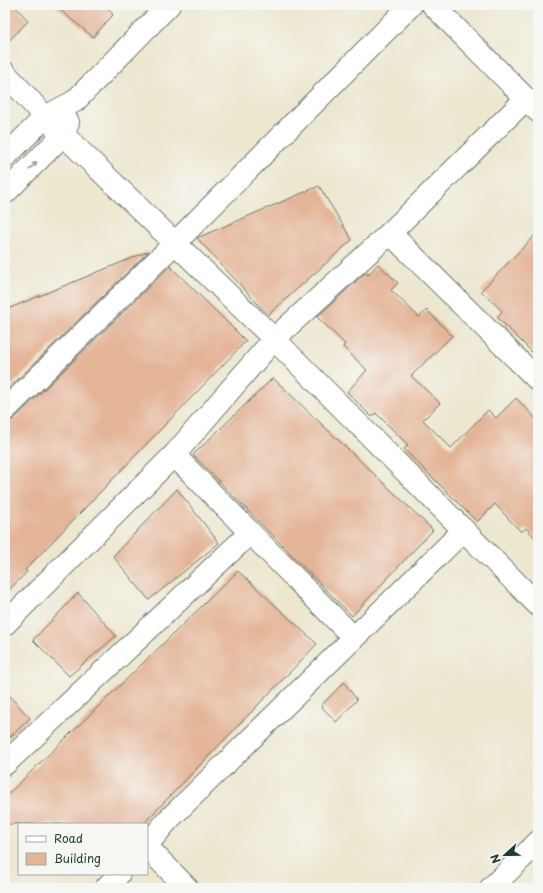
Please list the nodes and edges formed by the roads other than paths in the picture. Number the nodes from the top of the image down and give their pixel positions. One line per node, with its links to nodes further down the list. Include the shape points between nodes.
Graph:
1 (169, 5): 5 (street)
2 (411, 5): 12 (street)
3 (433, 5): 6 (street)
4 (5, 72): 7 (street)
5 (75, 101): 7 (street); 8 (street)
6 (532, 105): 11 (street)
7 (45, 117): 8 (street); 9 (street)
8 (64, 134): 10 (street, one-way to 8); 12 (street)
9 (5, 157)
10 (5, 193)
11 (390, 233): 13 (street); 14 (street)
12 (175, 243): 13 (street); 15 (street)
13 (274, 339): 16 (street); 17 (street)
14 (538, 380)
15 (5, 410)
16 (174, 455): 18 (street); 20 (street)
17 (464, 530): 19 (street); 21 (street)
18 (250, 533): 21 (street); 22 (street)
19 (538, 605)
20 (5, 624)
21 (353, 637): 24 (street, via 168,820)
22 (5, 764)
23 (538, 842): 29 (street)
24 (148, 845)
25 (148, 847): 28 (street)
26 (118, 875): 27 (street)
27 (106, 888)
28 (187, 888)
29 (491, 888)

